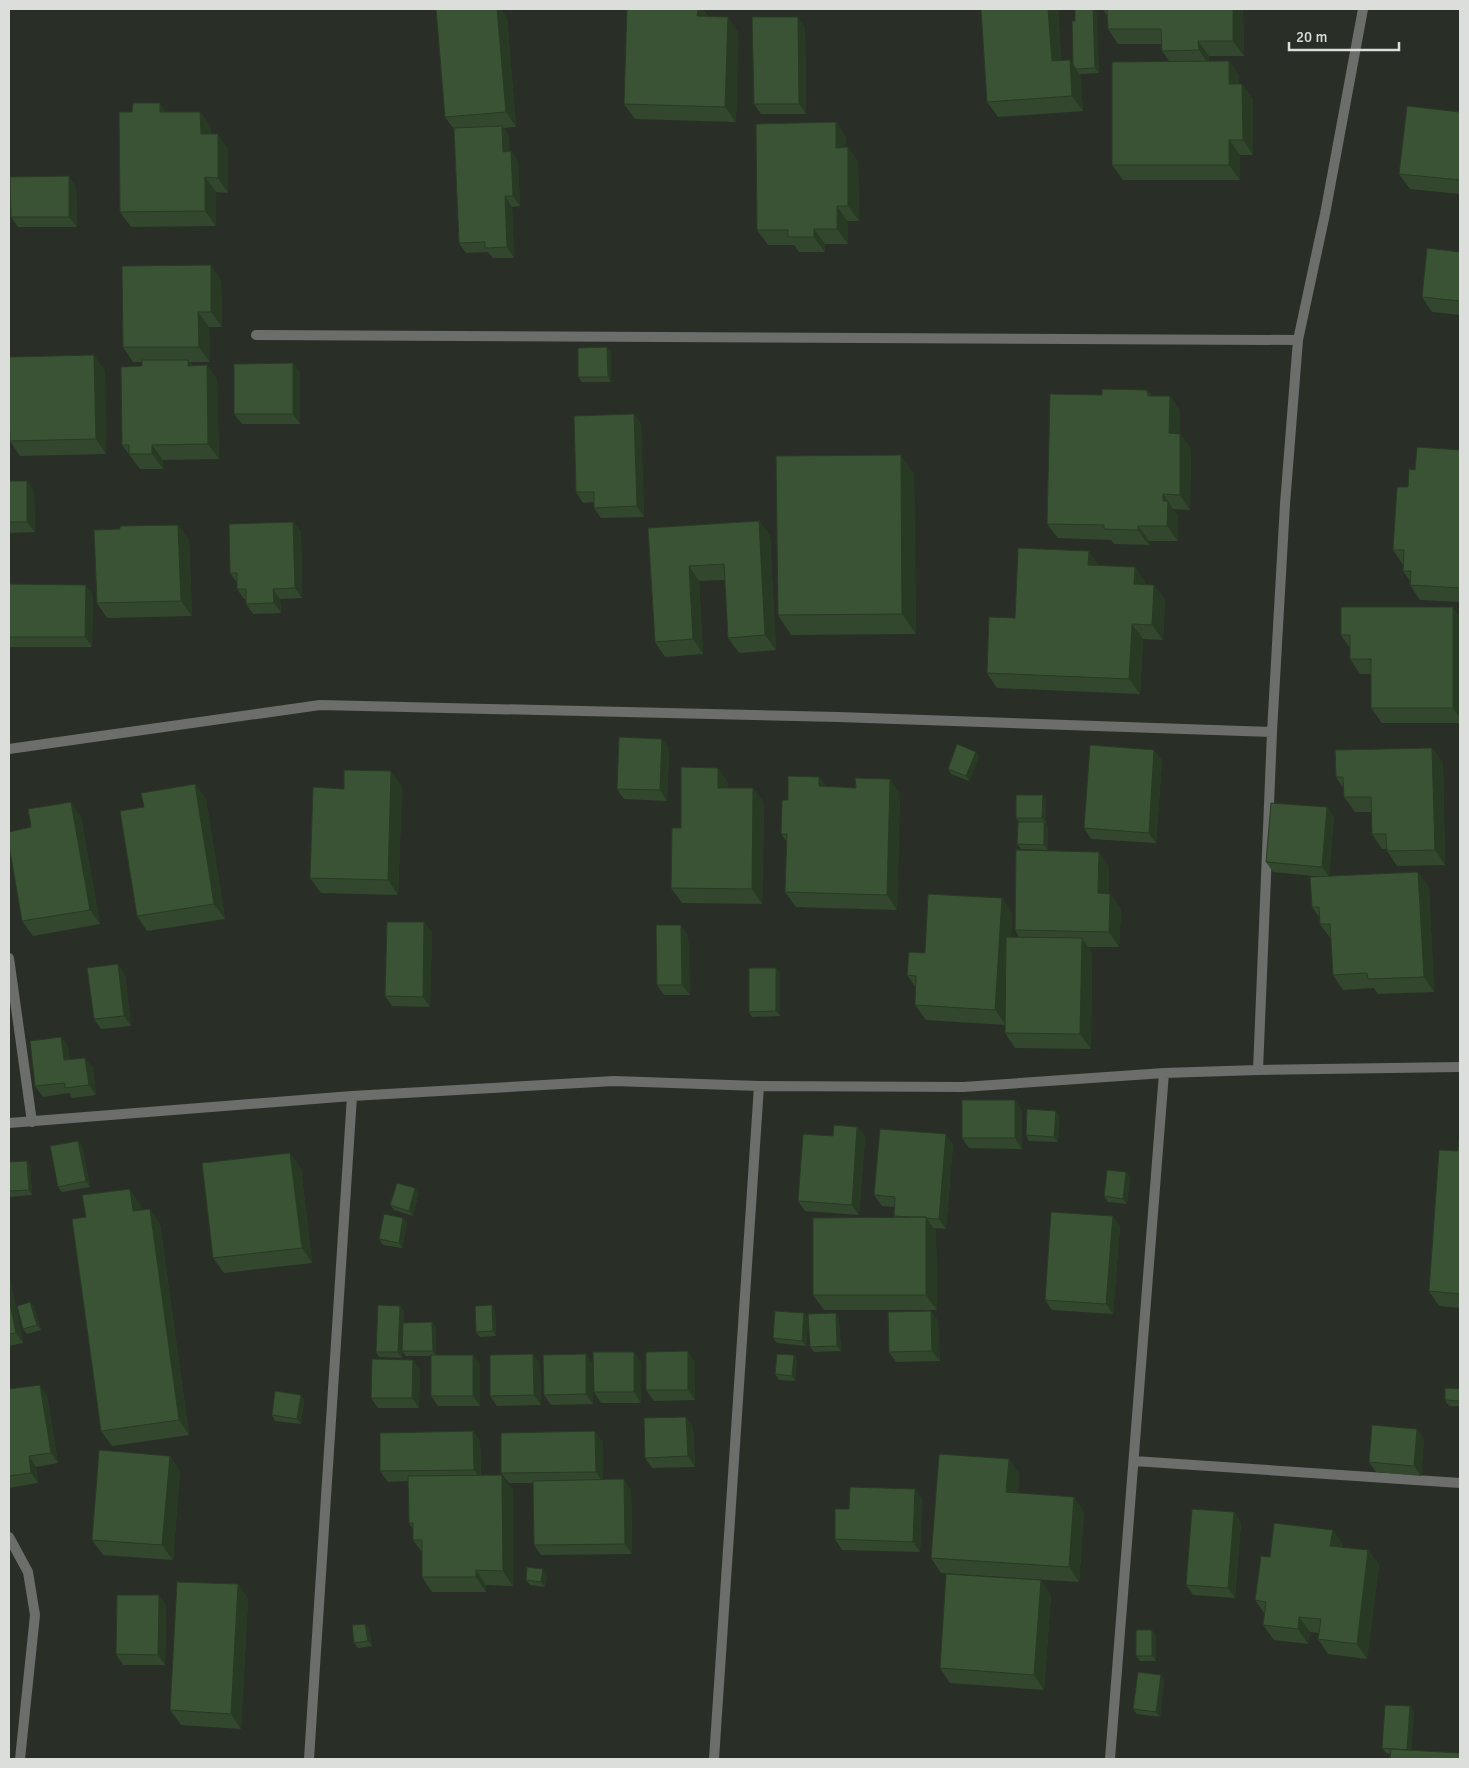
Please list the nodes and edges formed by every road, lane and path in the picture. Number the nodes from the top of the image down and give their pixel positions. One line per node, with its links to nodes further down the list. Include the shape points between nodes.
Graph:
1 (1363, 9): 3 (street)
2 (256, 335): 3 (street)
3 (1298, 340): 4 (street)
4 (1272, 732): 5 (street, via 838,717 320,705); 8 (street)
5 (9, 749)
6 (9, 958): 12 (street)
7 (1460, 1067): 8 (street)
8 (1258, 1070): 9 (street)
9 (1164, 1073): 10 (street, via 963,1086); 14 (street)
10 (758, 1086): 11 (street, via 614,1081); 19 (street)
11 (352, 1096): 12 (street); 18 (street)
12 (32, 1122): 13 (street)
13 (9, 1123)
14 (1134, 1461): 15 (street); 20 (street)
15 (1460, 1484)
16 (9, 1537): 17 (street, via 28,1572 35,1615)
17 (20, 1759)
18 (310, 1759)
19 (714, 1759)
20 (1110, 1759)

